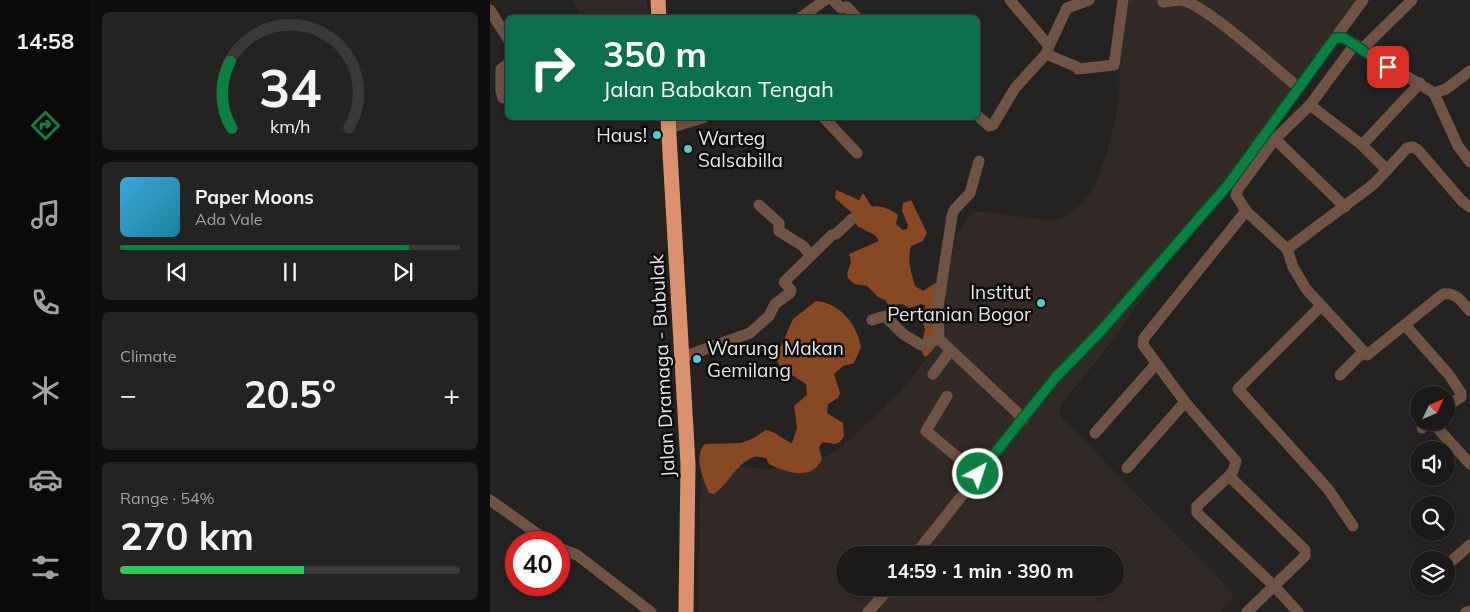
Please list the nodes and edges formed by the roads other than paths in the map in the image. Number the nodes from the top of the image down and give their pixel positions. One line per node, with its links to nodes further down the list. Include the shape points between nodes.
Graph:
1 (658, 0): 12 (highway)
2 (824, 0): 13 (street)
3 (833, 0): 14 (street, via 841,8 848,7)
4 (1010, 0): 18 (street)
5 (1088, 0): 18 (street, via 1066,8)
6 (1123, 0): 18 (street, via 1114,66 1078,69)
7 (1180, 0): 10 (street); 22 (street, via 1200,9 1239,38)
8 (1363, 0): 16 (street)
9 (1412, 0): 17 (street)
10 (1163, 2)
11 (490, 10): 15 (street)
12 (659, 15)
13 (804, 15)
14 (855, 15)
15 (505, 34)
16 (1335, 38): 17 (street, via 1344,38); 22 (street)
17 (1359, 46): 21 (street, via 1410,80); 25 (street)
18 (1048, 50): 26 (street, via 1015,88 992,125)
19 (505, 66): 24 (street, via 501,69)
20 (1470, 71): 23 (street, via 1446,89)
21 (1420, 83): 23 (street); 31 (street)
22 (1298, 88): 57 (street, via 1228,185 1101,331 1056,377)
23 (1434, 93): 34 (street, via 1458,146)
24 (503, 98)
25 (1310, 105): 30 (street); 31 (street)
26 (980, 118)
27 (689, 120): 29 (street)
28 (826, 120): 32 (street)
29 (669, 123): 50 (highway, Jalan Dramaga - Bubulak)
30 (1275, 139): 37 (street); 39 (street, via 1238,188 1236,195)
31 (1362, 144): 35 (street)
32 (857, 152)
33 (979, 161): 47 (street, via 970,194 952,216 938,307)
34 (1470, 162)
35 (1387, 170): 37 (street); 38 (street, via 1407,148 1413,147)
36 (758, 205): 42 (street, via 779,223 779,231 803,246)
37 (1345, 207): 41 (street)
38 (1470, 207)
39 (1246, 211): 41 (street); 51 (street, via 1144,338 1143,345)
40 (852, 219): 42 (street)
41 (1287, 249): 43 (street, via 1306,289)
42 (810, 255): 50 (street, via 784,282 790,294 775,304 769,316 750,333)
43 (1321, 306): 49 (street); 65 (street, via 1238,390 1328,489)
44 (1470, 311): 46 (street, via 1457,296 1443,294)
45 (872, 320): 47 (street, via 885,316 921,346)
46 (1405, 325): 49 (street, via 1367,355); 55 (street, via 1461,393)
47 (939, 339): 48 (street)
48 (950, 351): 52 (street); 57 (street)
49 (1364, 352): 53 (street)
50 (683, 357): 75 (highway, Jalan Dramaga - Bubulak, via 688,464)
51 (1156, 364): 56 (street); 59 (street)
52 (933, 374)
53 (1340, 375)
54 (947, 396): 62 (street, via 926,431)
55 (1455, 401)
56 (1185, 402): 61 (street); 63 (street, via 1236,461)
57 (1024, 419): 62 (street)
58 (1435, 431): 60 (street)
59 (1095, 433)
60 (1470, 464)
61 (1127, 468)
62 (978, 474): 68 (street)
63 (1229, 476): 71 (street, via 1304,550 1305,556); 71 (street, via 1197,506 1197,513)
64 (490, 500): 66 (street)
65 (1352, 526)
66 (533, 531)
67 (1470, 545): 70 (street)
68 (922, 546)
69 (570, 552): 74 (street)
70 (1455, 558)
71 (1274, 586): 77 (street); 78 (street)
72 (883, 596): 76 (street)
73 (1470, 610): 79 (street)
74 (652, 612)
75 (686, 612)
76 (868, 612)
77 (1247, 612)
78 (1298, 612)
79 (1466, 612)

